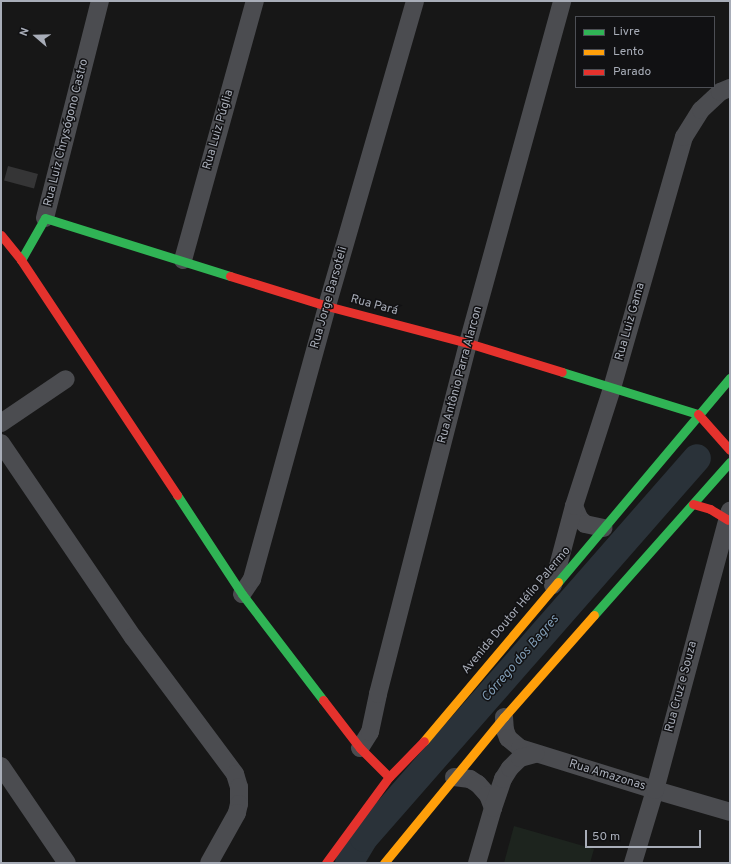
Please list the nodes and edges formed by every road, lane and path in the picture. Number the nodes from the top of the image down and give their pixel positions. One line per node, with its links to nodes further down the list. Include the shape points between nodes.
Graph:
1 (100, 1): 6 (street, Rua Luiz Chrysógono Castro)
2 (255, 1): 9 (street, Rua Luiz Púglia)
3 (415, 1): 10 (street, Rua Jorge Barsoteli)
4 (562, 1): 11 (street, Rua Antônio Parra Alarcon)
5 (730, 88): 14 (street, Rua Luiz Gama, via 720,92 701,110 684,138)
6 (45, 218): 8 (street, Rua Luiz Chrysógono Castro); 9 (street, Rua Pará)
7 (1, 235): 8 (street)
8 (21, 260): 25 (street)
9 (183, 260): 10 (street, Rua Pará)
10 (327, 306): 11 (street, Rua Pará); 25 (street, Rua Jorge Barsoteli, via 252,579)
11 (468, 343): 14 (street, Rua Pará); 27 (street, Rua Antônio Parra Alarcon, via 370,732)
12 (730, 378): 15 (street, Avenida Doutor Hélio Palermo)
13 (66, 379): 16 (street)
14 (612, 388): 15 (street, Rua Pará); 21 (street, Rua Luiz Gama)
15 (698, 414): 18 (street); 23 (street, Avenida Doutor Hélio Palermo)
16 (1, 423)
17 (1, 443): 36 (street, via 133,637 235,774 239,787 237,813)
18 (727, 446)
19 (730, 462): 20 (street)
20 (693, 504): 22 (street); 26 (street)
21 (574, 506): 23 (street, via 585,524); 24 (street, Rua Luiz Gama)
22 (729, 515): 32 (street, Rua Cruz e Souza)
23 (604, 528): 24 (street, Avenida Doutor Hélio Palermo)
24 (553, 585): 31 (street, Avenida Doutor Hélio Palermo, via 416,750)
25 (242, 594): 27 (street)
26 (504, 717): 28 (street, Rua Amazonas, via 505,730 512,743); 30 (street)
27 (360, 748): 31 (street)
28 (535, 754): 32 (street, Rua Amazonas); 33 (street, via 520,758 510,768 503,779)
29 (1, 766): 35 (street)
30 (454, 777): 33 (street, via 470,779 478,784 488,795); 38 (street)
31 (389, 778): 37 (street, Avenida Doutor Hélio Palermo)
32 (654, 790): 34 (street, Rua Amazonas); 40 (street, Rua Cruz e Souza)
33 (493, 808): 39 (street)
34 (730, 812)
35 (67, 863)
36 (209, 863)
37 (326, 863)
38 (384, 863)
39 (477, 863)
40 (633, 863)

